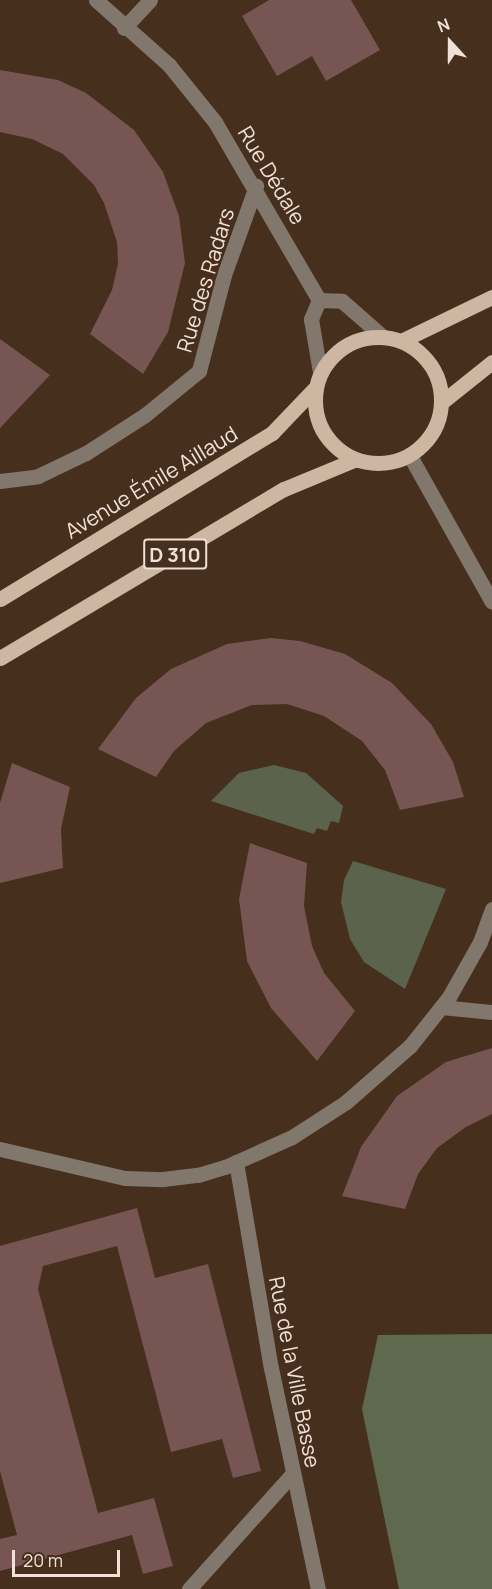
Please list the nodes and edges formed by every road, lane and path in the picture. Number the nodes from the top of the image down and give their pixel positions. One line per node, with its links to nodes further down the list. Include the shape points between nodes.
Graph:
1 (96, 0): 3 (street, Rue Dédale)
2 (150, 0): 3 (street)
3 (124, 28): 4 (street, Rue Dédale, via 169,65 215,122)
4 (256, 186): 6 (street, Rue Dédale); 15 (street, Rue des Radars, via 224,275 199,371 145,415 86,453 38,476)
5 (492, 297): 8 (main road)
6 (320, 300): 7 (street, via 342,301); 10 (street, via 311,319)
7 (382, 336): 8 (main road); 10 (main road, via 345,346)
8 (400, 341): 12 (main road, via 418,351 431,365)
9 (492, 362): 12 (main road)
10 (320, 372): 11 (main road)
11 (314, 389): 14 (main road, via 315,412 322,432 336,449); 16 (main road, Avenue Émile Aillaud / D 310, via 272,433)
12 (442, 402): 13 (main road, via 437,423 426,442)
13 (410, 456): 14 (main road, via 373,465); 17 (street)
14 (354, 460): 18 (main road, D 310, via 284,489)
15 (0, 481)
16 (0, 598)
17 (492, 602)
18 (0, 658)
19 (492, 909): 20 (street, via 480,942)
20 (441, 1007): 21 (street); 23 (street, via 410,1046 346,1102 292,1137)
21 (492, 1012)
22 (0, 1149): 23 (street, via 125,1178 198,1175)
23 (236, 1162): 24 (street, Rue de la Ville Basse)
24 (293, 1473): 25 (street); 26 (street, Rue de la Ville Basse)
25 (189, 1589)
26 (318, 1589)

